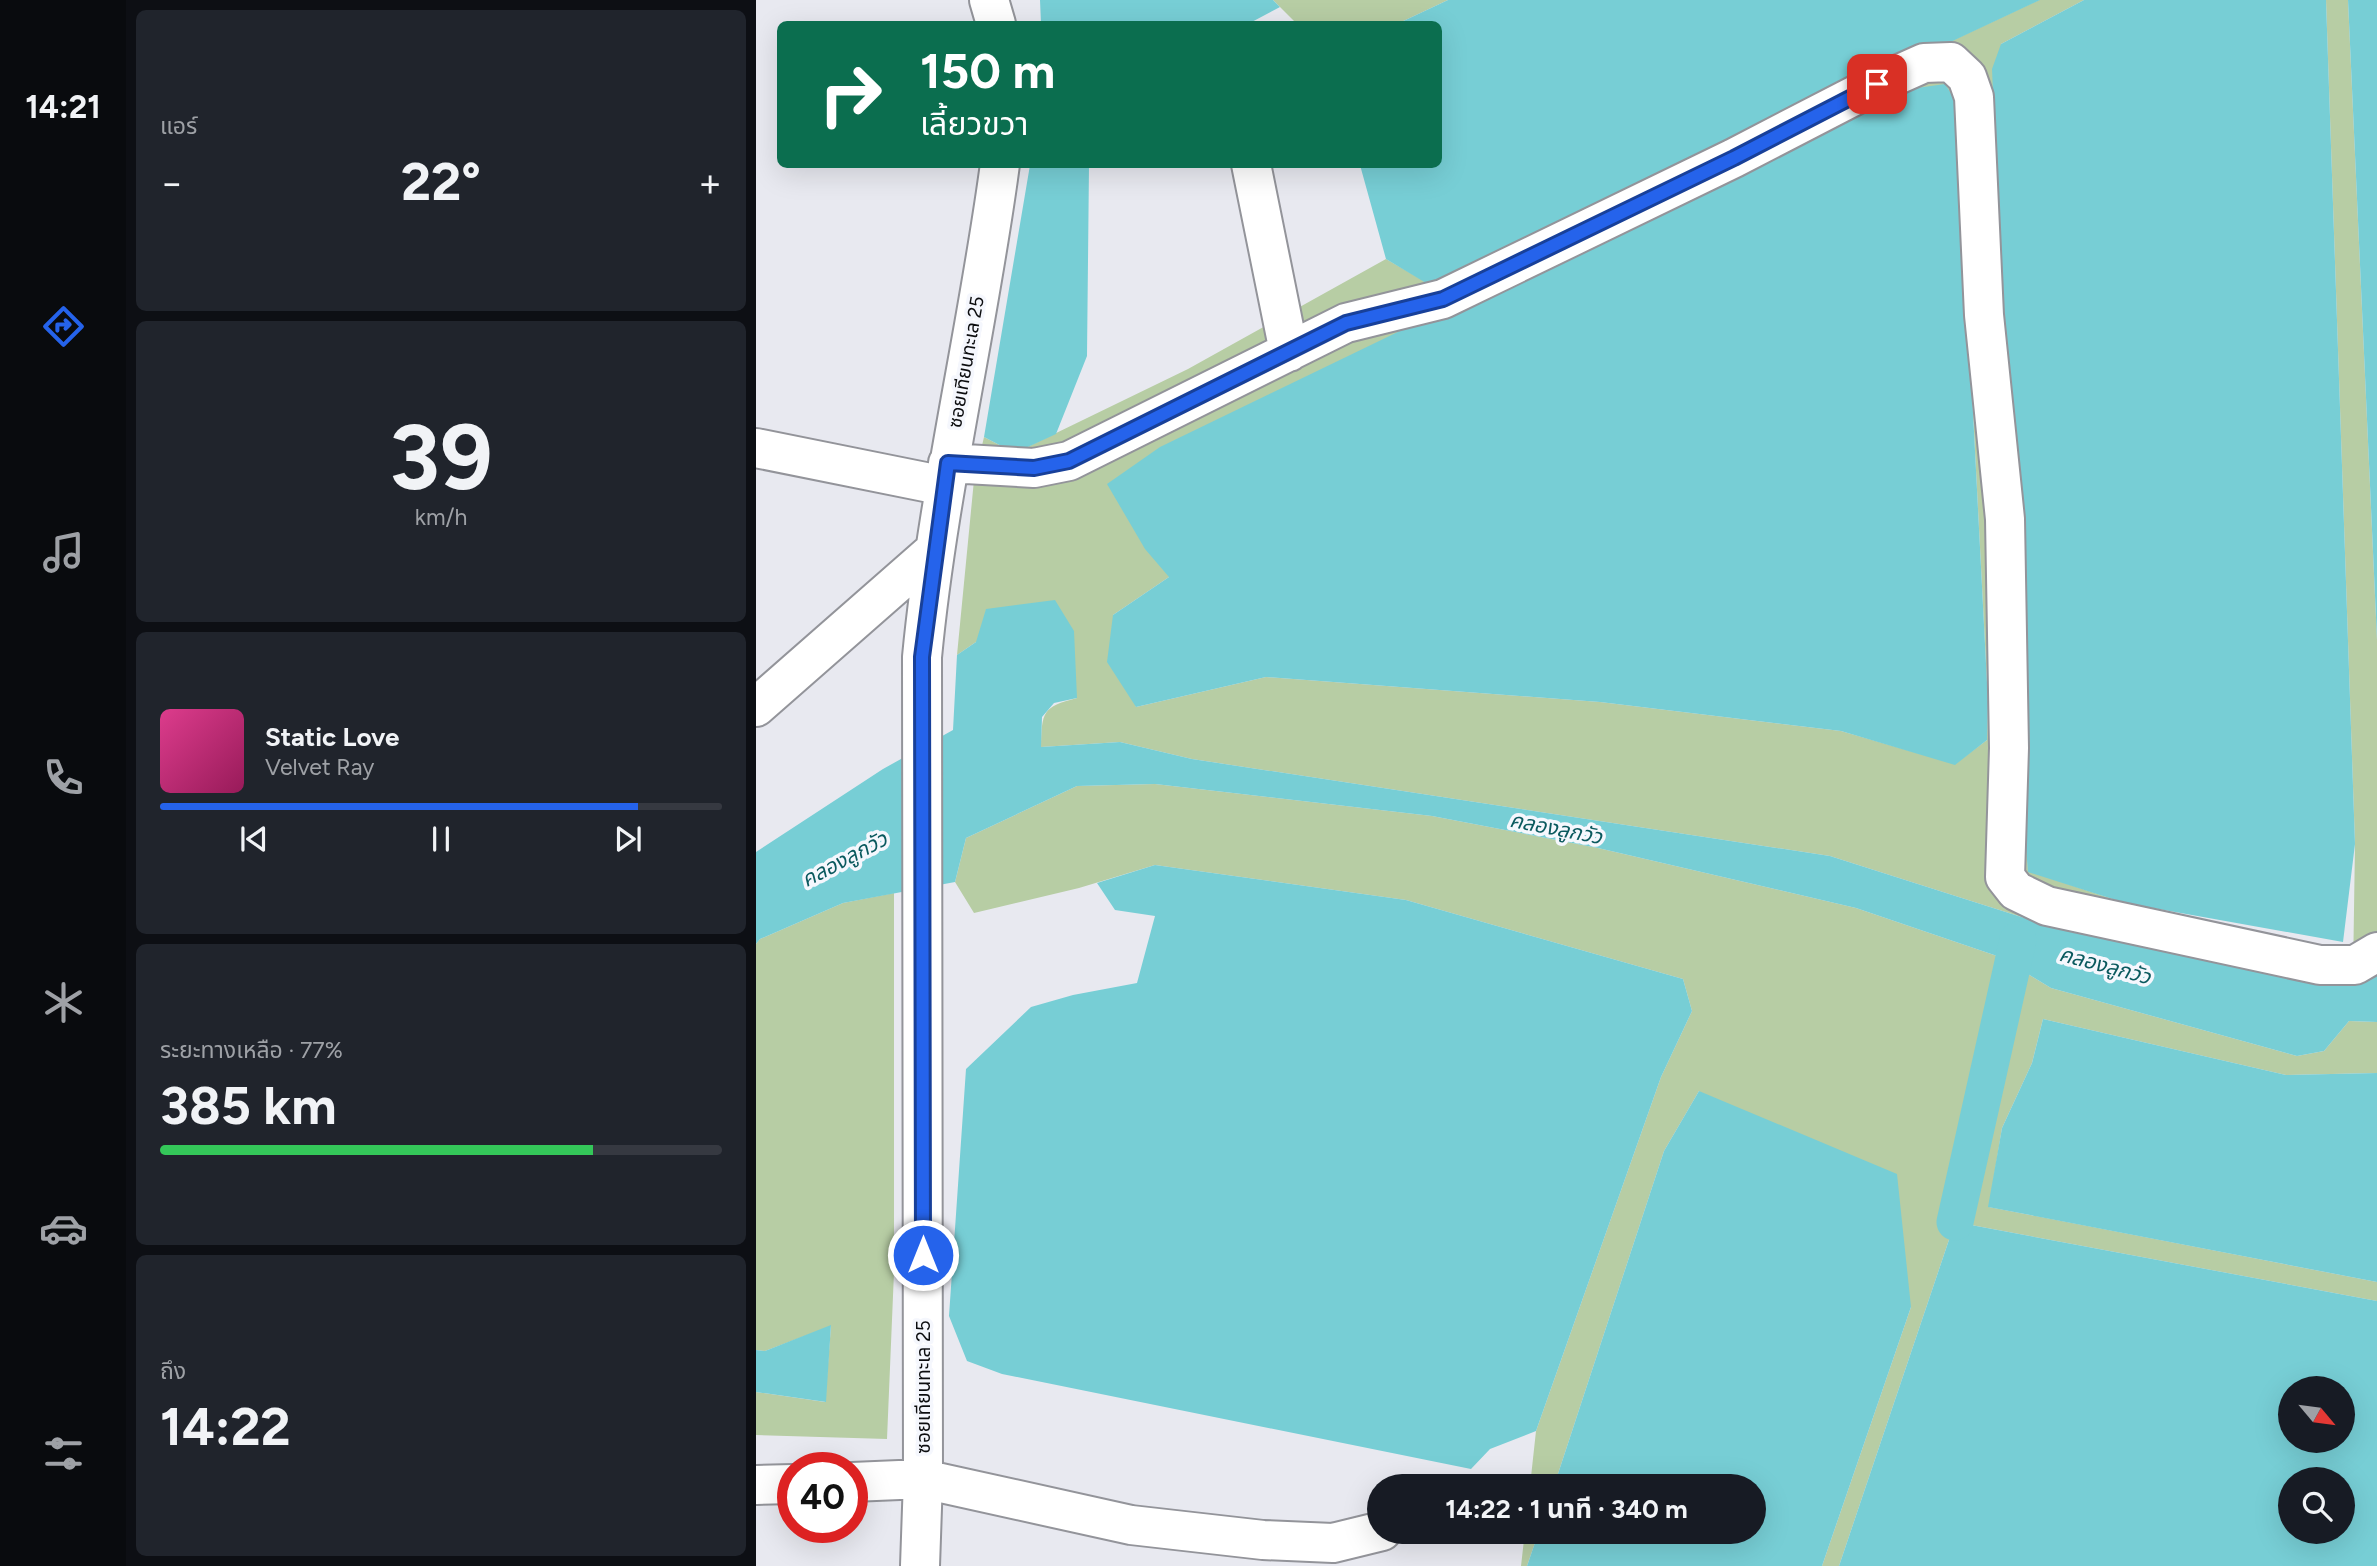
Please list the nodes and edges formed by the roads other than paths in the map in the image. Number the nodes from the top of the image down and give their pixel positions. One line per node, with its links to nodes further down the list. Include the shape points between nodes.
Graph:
1 (989, 0): 2 (street)
2 (995, 21)
3 (999, 168): 7 (street, ซอยเทียนทะเล 25)
4 (1252, 168): 5 (street)
5 (1289, 352): 7 (street, via 1069,461); 10 (street, via 1346,323 1443,299 1877,84 1924,64 1951,62 1967,77 1974,97 1984,315 2005,519 2006,877 2017,891 2047,906 2320,965 2355,965)
6 (756, 449): 7 (street)
7 (946, 474): 8 (street, ซอยเทียนทะเล 25)
8 (935, 550): 9 (street); 11 (street, ซอยเทียนทะเล 25, via 922,657)
9 (756, 707)
10 (2377, 952)
11 (923, 1479): 12 (street); 15 (street, via 1131,1525 1333,1543); 16 (street, ซอยเทียนทะเล 25)
12 (868, 1481)
13 (777, 1484): 14 (street)
14 (756, 1485)
15 (1367, 1535)
16 (920, 1566)

